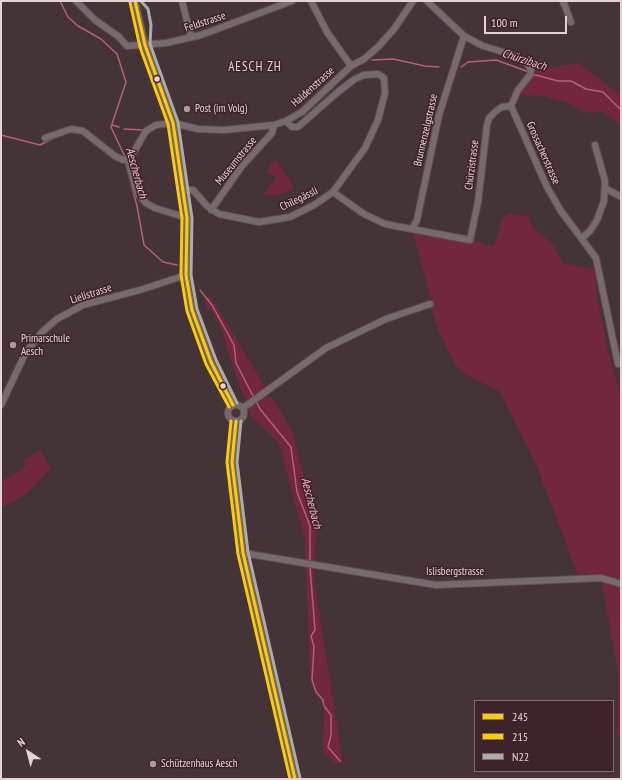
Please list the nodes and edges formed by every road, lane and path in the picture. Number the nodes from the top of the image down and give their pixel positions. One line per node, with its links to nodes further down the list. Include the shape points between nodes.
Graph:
1 (76, 1): 13 (street, Feldstrasse, via 127,46)
2 (135, 1): 13 (street)
3 (182, 1): 12 (street)
4 (292, 1): 9 (street, Feldstrasse)
5 (311, 1): 14 (street, via 327,32)
6 (412, 1): 14 (street, Haldenstrasse, via 386,38 364,59)
7 (427, 1): 11 (street)
8 (563, 1): 10 (street)
9 (272, 4): 12 (street, Feldstrasse, via 225,26)
10 (571, 22)
11 (464, 36): 15 (street, via 483,46 514,55 528,64 530,73); 28 (street, Brunnenzelgstrasse, via 439,115 417,220)
12 (191, 37): 13 (street, Feldstrasse)
13 (145, 45): 17 (street)
14 (351, 66): 16 (street, Haldenstrasse, via 302,112)
15 (511, 106): 29 (street, Grossacherstrasse, via 547,187 561,211); 30 (street, Chürzistrasse, via 496,111 489,118 478,202)
16 (286, 121): 18 (street, Haldenstrasse); 24 (street, via 292,128 301,126 340,91 364,75 378,74 384,78 385,94 378,120 365,148)
17 (173, 123): 18 (street, Haldenstrasse, via 198,129 224,130); 21 (street, via 149,128); 23 (street)
18 (274, 125): 26 (street, Museumstrasse, via 272,133 242,166)
19 (44, 138): 21 (street, via 71,129 83,131 115,156)
20 (595, 145): 22 (street, via 604,172)
21 (125, 159): 27 (street, via 136,191 146,203)
22 (605, 188): 25 (street); 29 (street, via 604,201 597,220)
23 (184, 190): 26 (street, Chilegässli, via 193,190); 27 (street)
24 (333, 192): 26 (street, Chilegässli, via 296,214 271,221 245,221 223,216); 28 (street, Chilegässli, via 364,214 385,224)
25 (621, 196)
26 (211, 210)
27 (187, 218): 31 (street)
28 (412, 230): 30 (street, Chilegässli)
29 (582, 238): 33 (street, Grossacherstrasse, via 596,258)
30 (470, 240)
31 (186, 275): 34 (street, Lielistrasse, via 83,305 57,319 42,332 26,352); 35 (street, via 199,332)
32 (430, 304): 36 (street, via 386,319 326,348)
33 (618, 364)
34 (1, 405)
35 (232, 405): 36 (street, via 237,404); 37 (street, via 228,409 228,414 230,419)
36 (243, 408): 37 (street, via 244,416)
37 (236, 421): 38 (street, via 232,462)
38 (243, 553): 39 (street, Islisbergstrasse, via 436,584 601,578); 40 (street)
39 (621, 584)
40 (295, 779)

